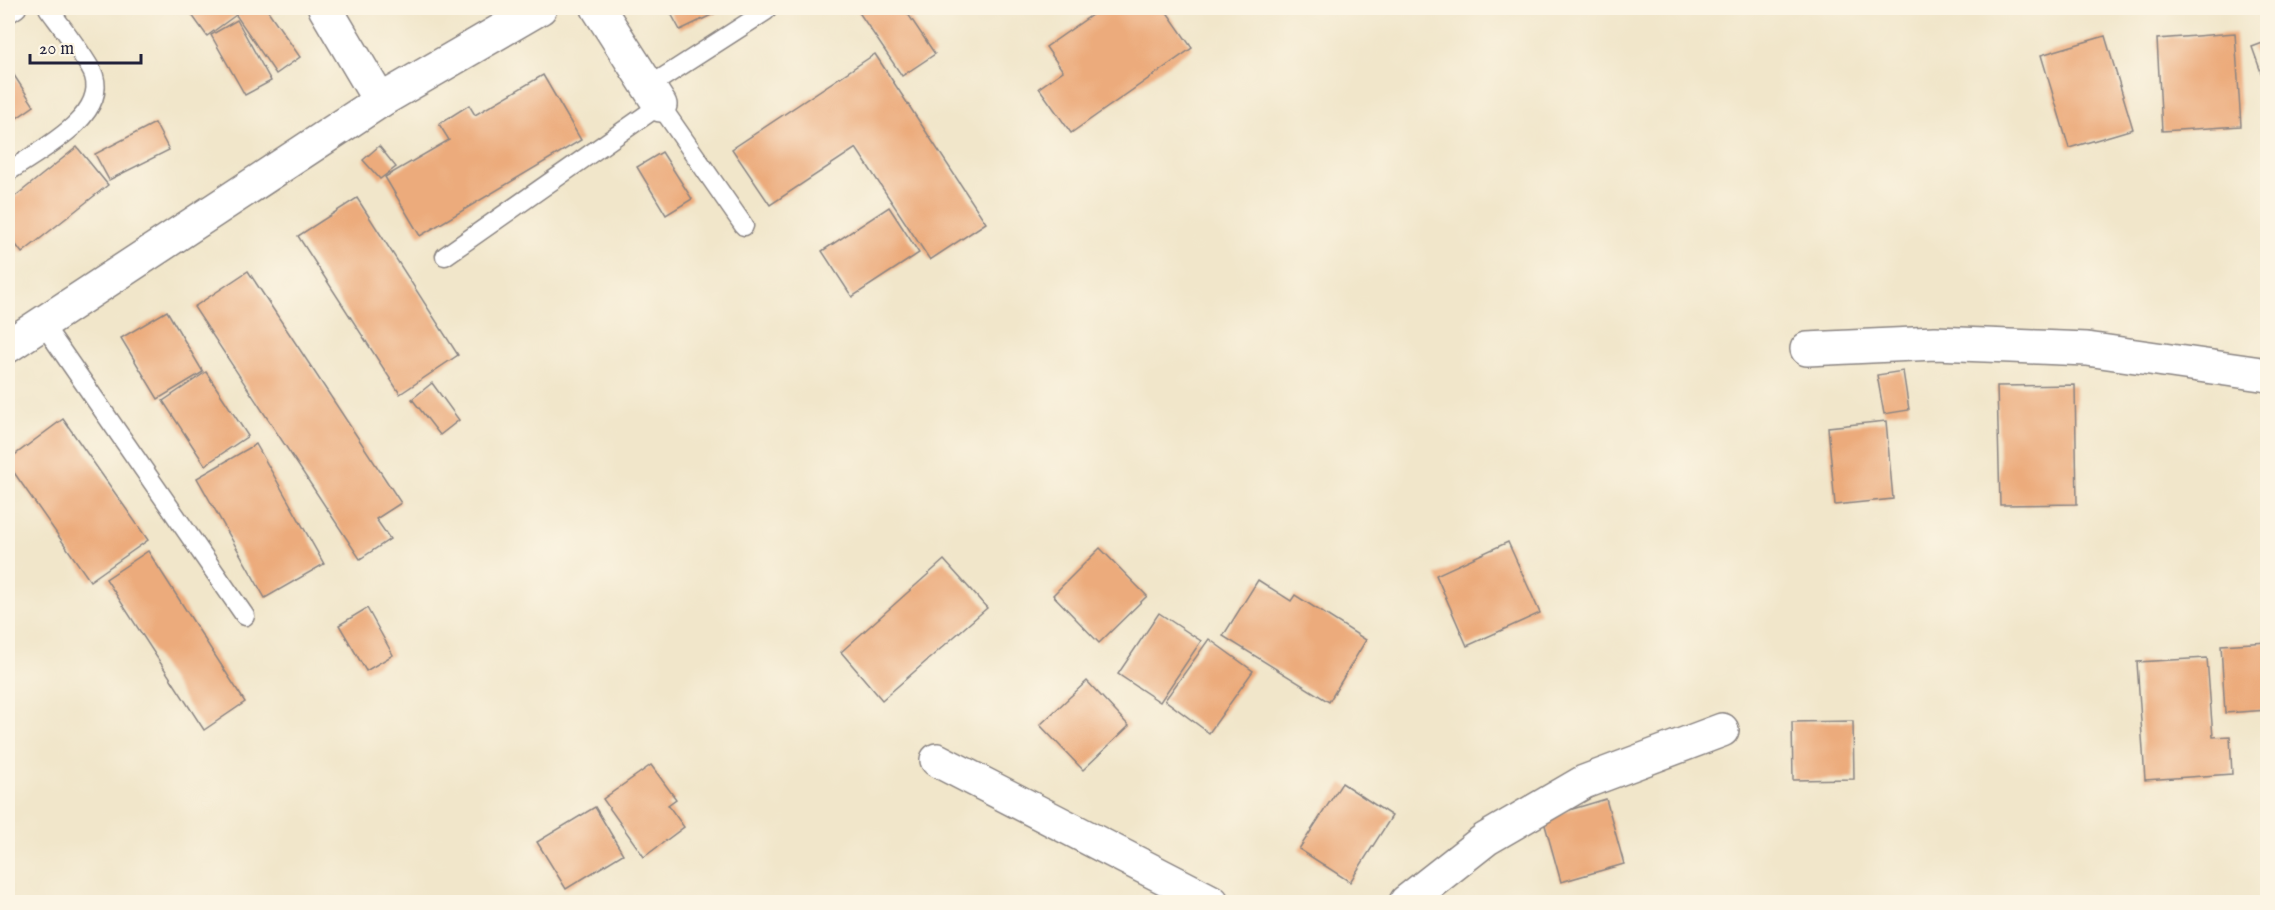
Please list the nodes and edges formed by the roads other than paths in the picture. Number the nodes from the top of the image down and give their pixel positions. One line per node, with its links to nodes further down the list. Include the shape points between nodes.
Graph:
1 (18, 8): 7 (lane)
2 (48, 8): 10 (lane, via 94,76 95,101 84,118)
3 (325, 8): 9 (street)
4 (540, 8): 9 (street)
5 (598, 8): 8 (street)
6 (766, 11): 8 (lane)
7 (8, 14)
8 (654, 96): 11 (lane); 12 (lane)
9 (380, 102): 13 (street)
10 (8, 172)
11 (744, 226)
12 (445, 256)
13 (43, 324): 14 (street); 17 (lane)
14 (8, 346)
15 (1807, 349): 16 (street, via 1935,343 2087,350)
16 (2268, 375)
17 (245, 616)
18 (1722, 730): 21 (street, via 1584,782 1486,839)
19 (937, 760): 20 (street)
20 (1212, 903)
21 (1406, 903)

